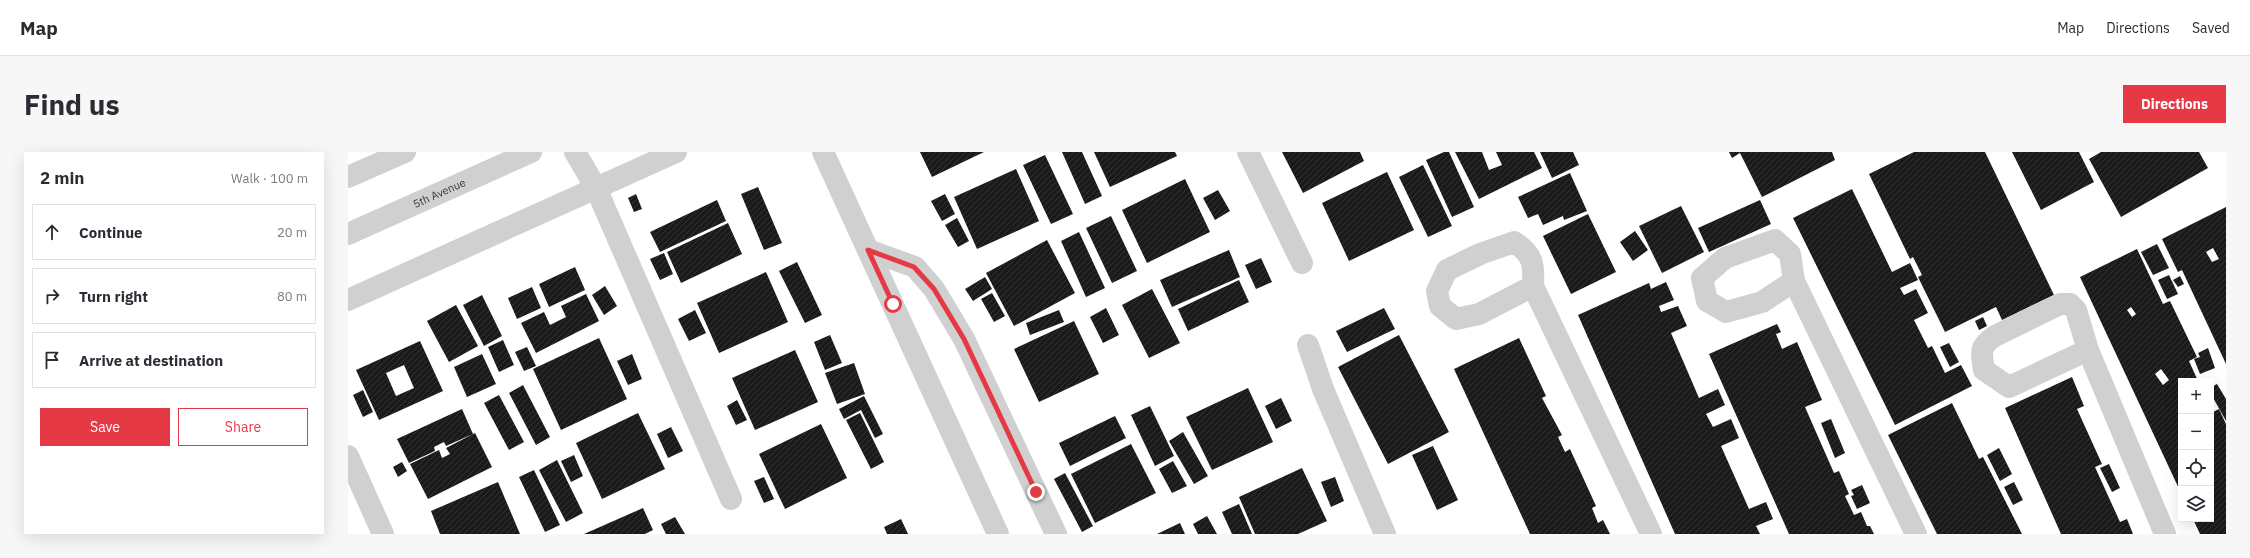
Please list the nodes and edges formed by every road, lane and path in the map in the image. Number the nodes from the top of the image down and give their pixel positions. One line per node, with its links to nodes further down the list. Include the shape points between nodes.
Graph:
1 (405, 152): 7 (street)
2 (531, 152): 9 (street, 5th Avenue)
3 (575, 152): 8 (street)
4 (676, 152): 8 (street)
5 (823, 152): 10 (street)
6 (1248, 152): 11 (street)
7 (348, 177)
8 (596, 188): 14 (street); 18 (street)
9 (348, 234)
10 (868, 250): 20 (street); 21 (street, via 914,267 934,289 964,339)
11 (1302, 263)
12 (1794, 281): 24 (street)
13 (1533, 286): 23 (street)
14 (348, 300)
15 (1308, 345): 22 (street)
16 (2088, 350): 16 (street, via 2076,310 2070,304 2060,304 1995,336 1986,342 1981,353 1984,370 2009,387); 25 (street)
17 (348, 456): 19 (street)
18 (731, 499)
19 (383, 534)
20 (998, 534)
21 (1056, 534)
22 (1385, 534)
23 (1651, 534)
24 (1916, 534)
25 (2164, 534)

